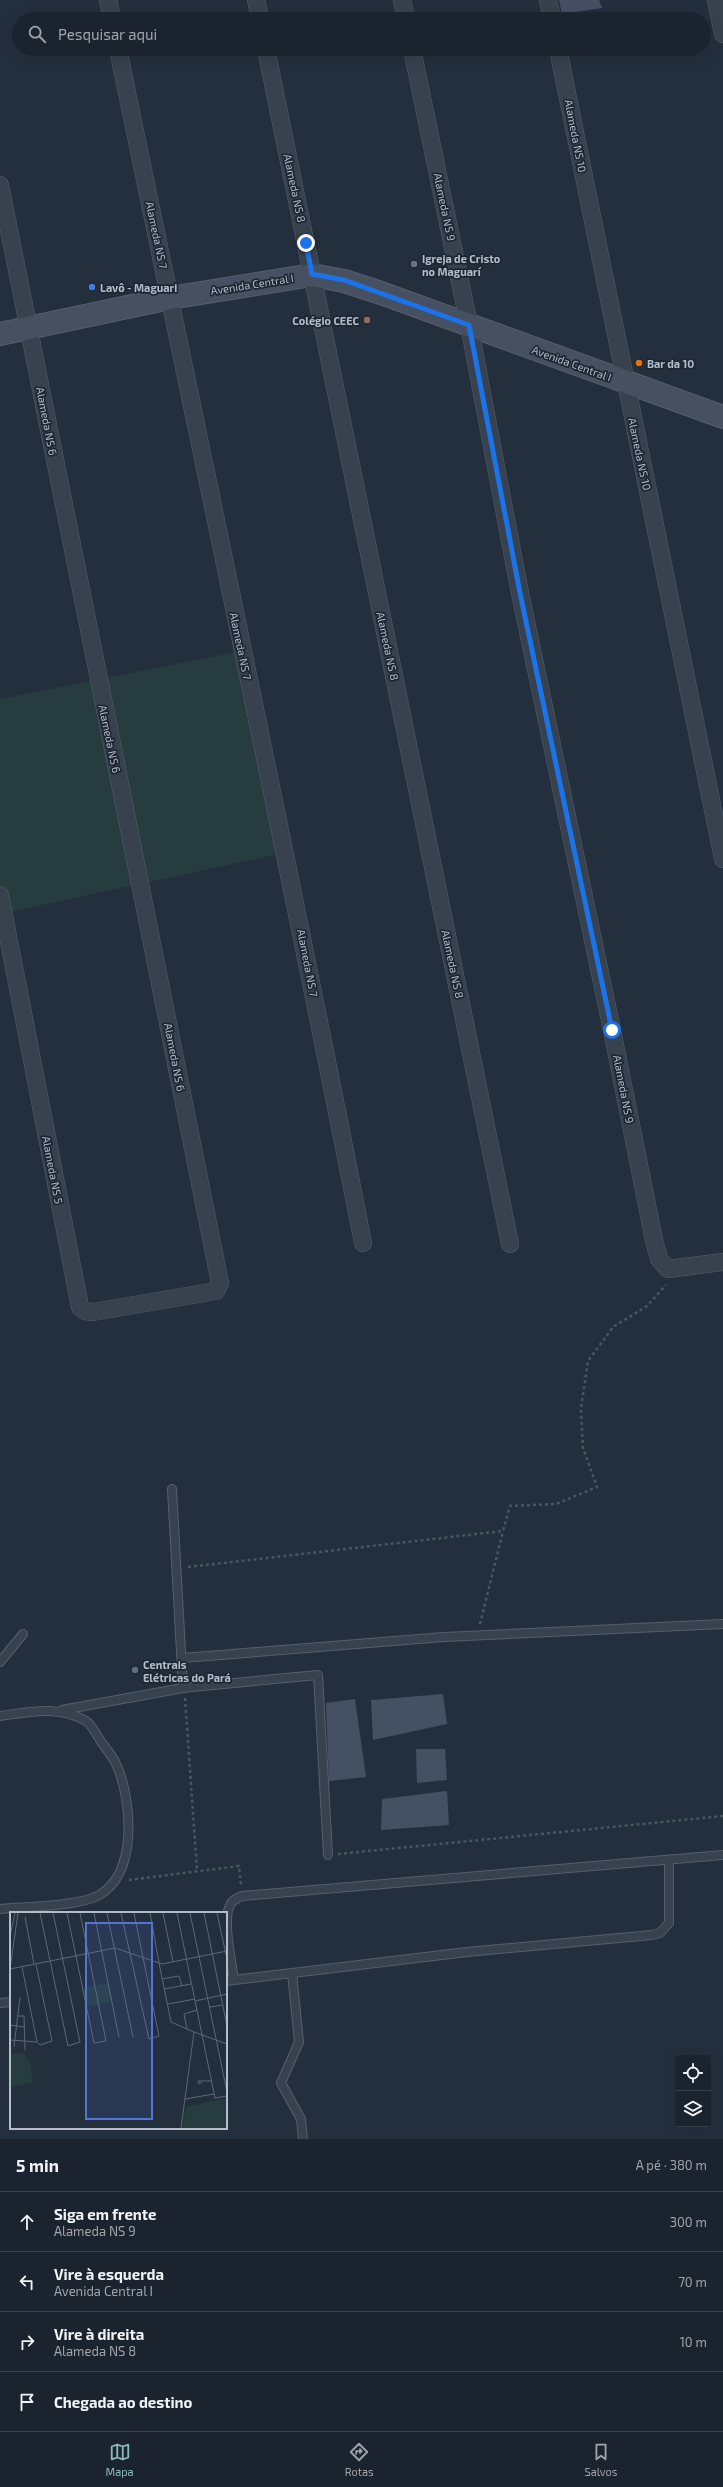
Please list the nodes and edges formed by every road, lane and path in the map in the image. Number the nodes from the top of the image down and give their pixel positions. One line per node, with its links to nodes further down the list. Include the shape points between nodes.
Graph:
1 (108, 0): 6 (street)
2 (256, 0): 7 (street)
3 (402, 0): 8 (street)
4 (548, 0): 9 (street)
5 (716, 0): 10 (street)
6 (111, 12)
7 (259, 12)
8 (405, 12)
9 (551, 12)
10 (723, 34)
11 (119, 56): 17 (street, Alameda NS 7)
12 (267, 56): 16 (street, Alameda NS 8)
13 (413, 56): 18 (street, Alameda NS 9)
14 (559, 56): 21 (street, Alameda NS 10)
15 (0, 185): 19 (street, Alameda NS 6)
16 (312, 274): 17 (main road, Avenida Central I); 18 (main road, Avenida Central I, via 344,280); 26 (street, Alameda NS 8)
17 (170, 298): 19 (main road, Avenida Central I); 25 (street, Alameda NS 7, via 287,854)
18 (469, 325): 21 (main road, Avenida Central I); 28 (street, Alameda NS 9, via 520,593 659,1259 668,1269)
19 (28, 328): 20 (main road, Avenida Central I); 29 (street, Alameda NS 6, via 219,1275 220,1286)
20 (0, 334)
21 (626, 382): 22 (main road, Avenida Central I); 23 (street, Alameda NS 10)
22 (723, 417)
23 (723, 859)
24 (0, 896): 29 (street, Alameda NS 5, via 80,1307 93,1312)
25 (363, 1243)
26 (510, 1244)
27 (723, 1262): 28 (street)
28 (681, 1269): 31 (path, via 647,1306 613,1327 588,1361 582,1408 582,1448 597,1487 556,1504 510,1506)
29 (216, 1291)
30 (172, 1489): 32 (lane)
31 (504, 1531): 32 (path); 35 (path)
32 (177, 1568): 36 (lane)
33 (723, 1624): 35 (lane)
34 (23, 1634): 37 (lane)
35 (477, 1636): 36 (lane, via 370,1642)
36 (183, 1658): 38 (lane)
37 (0, 1662)
38 (187, 1691): 39 (lane); 42 (lane, via 318,1675); 45 (path)
39 (59, 1711): 40 (lane, via 35,1711); 46 (lane, via 87,1722 117,1765 128,1813 126,1849)
40 (0, 1716)
41 (723, 1816): 42 (path)
42 (328, 1855)
43 (723, 1856): 44 (lane)
44 (669, 1862): 47 (lane); 49 (lane, via 669,1924 660,1933)
45 (197, 1870): 46 (path); 47 (path, via 239,1866)
46 (113, 1882): 48 (lane, via 98,1896 83,1900)
47 (242, 1896): 50 (lane, via 233,1901 227,1920)
48 (0, 1909)
49 (292, 1973): 50 (lane); 53 (lane, via 299,2042 281,2083 301,2119)
50 (230, 1980)
51 (10, 2002): 52 (lane)
52 (0, 2003)
53 (303, 2139)

